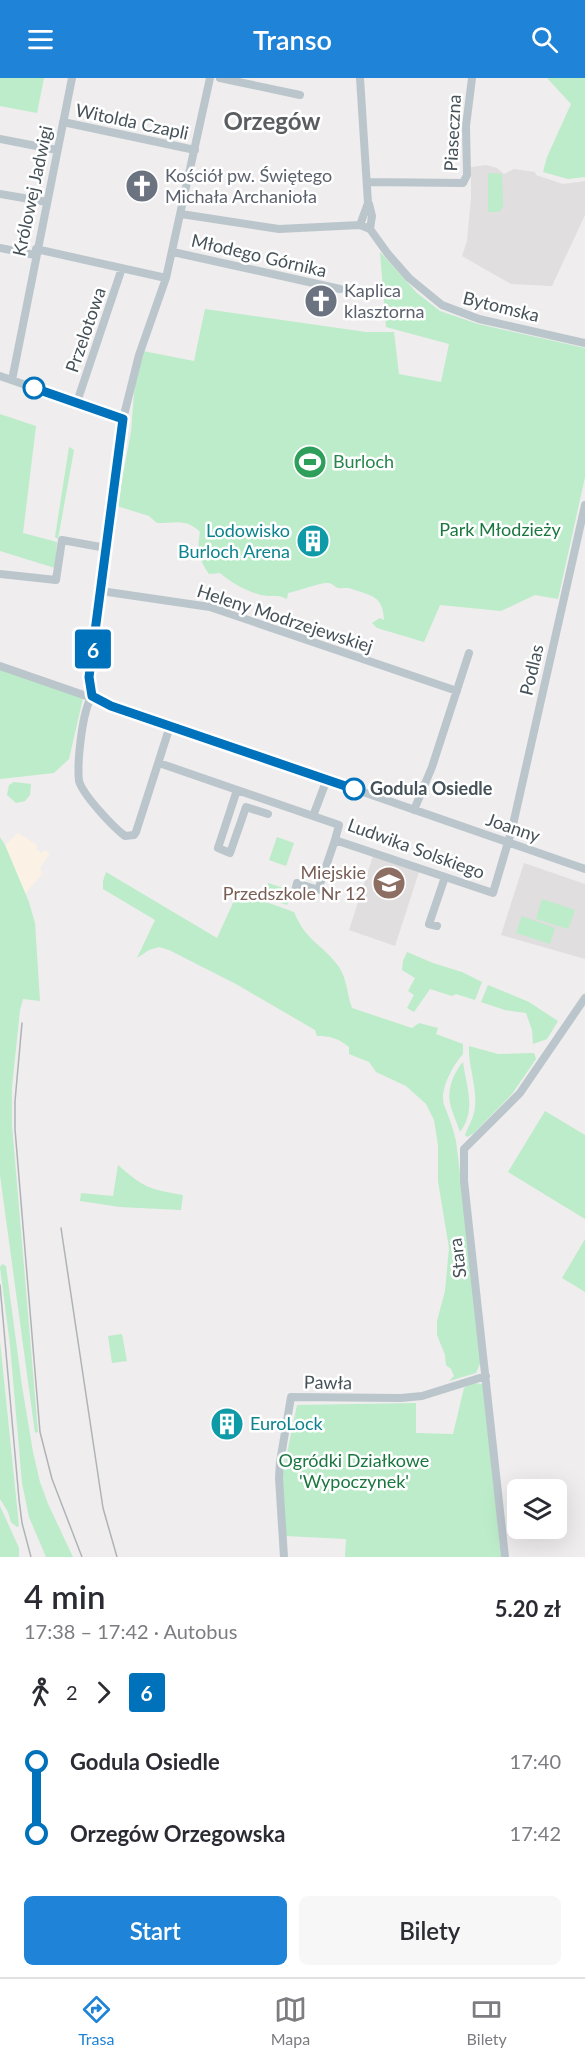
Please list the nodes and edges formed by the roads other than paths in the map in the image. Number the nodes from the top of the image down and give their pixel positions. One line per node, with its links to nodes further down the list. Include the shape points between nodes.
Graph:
1 (72, 78): 7 (street, Królowej Jadwigi)
2 (210, 78): 10 (street)
3 (220, 78): 6 (street)
4 (360, 78): 11 (street)
5 (472, 78): 11 (street, Piaseczna, via 464,183)
6 (300, 95)
7 (63, 122): 9 (street, Królowej Jadwigi); 10 (street, Witolda Czapli)
8 (0, 139): 9 (street)
9 (57, 150): 13 (street, Królowej Jadwigi)
10 (195, 150): 14 (street)
11 (367, 182): 15 (street)
12 (0, 194): 13 (street)
13 (47, 202): 17 (street, Królowej Jadwigi)
14 (181, 214): 15 (street, via 279,229); 18 (street)
15 (366, 227): 22 (street, Bytomska, via 409,278 442,305 479,319)
16 (0, 249): 17 (street)
17 (36, 252): 19 (street); 24 (street, Królowej Jadwigi)
18 (172, 252): 20 (street); 21 (street, Młodego Górnika)
19 (122, 268): 20 (street); 25 (street, Przelotowa)
20 (166, 278): 26 (street, via 139,355)
21 (340, 289)
22 (585, 343)
23 (0, 376): 24 (street)
24 (12, 380): 25 (street)
25 (77, 402): 26 (street)
26 (123, 419): 28 (street)
27 (585, 505): 43 (street, Podlas)
28 (106, 548): 29 (street, via 62,540 56,580); 30 (street)
29 (0, 574)
30 (101, 591): 33 (street, Heleny Modrzejewskiej, via 210,607); 34 (street, via 89,677)
31 (470, 653): 33 (street)
32 (0, 666): 34 (street, Joanny)
33 (457, 691): 39 (street)
34 (92, 696): 35 (street, Joanny); 36 (street, via 84,716 78,774 81,788 122,835 136,832)
35 (170, 726): 36 (street); 37 (street, Joanny)
36 (159, 763): 38 (street, Ludwika Solskiego)
37 (327, 779): 39 (street, Joanny); 41 (street)
38 (237, 790): 40 (street, via 218,848 230,852 246,807); 41 (street, Ludwika Solskiego)
39 (414, 810): 43 (street, Joanny)
40 (268, 814)
41 (314, 816): 42 (street, Ludwika Solskiego, via 339,825)
42 (335, 840): 45 (street, Ludwika Solskiego); 46 (street, via 318,890 297,883)
43 (508, 842): 44 (street, Joanny); 45 (street, Ludwika Solskiego, via 493,893)
44 (585, 869)
45 (445, 877): 47 (street, via 429,924)
46 (294, 895)
47 (437, 926)
48 (585, 998): 49 (street, Stara, via 520,1093 464,1149 464,1181)
49 (486, 1376): 50 (street, Pawła, via 401,1398 291,1397 279,1478); 51 (street, Stara)
50 (284, 1557)
51 (505, 1557)

